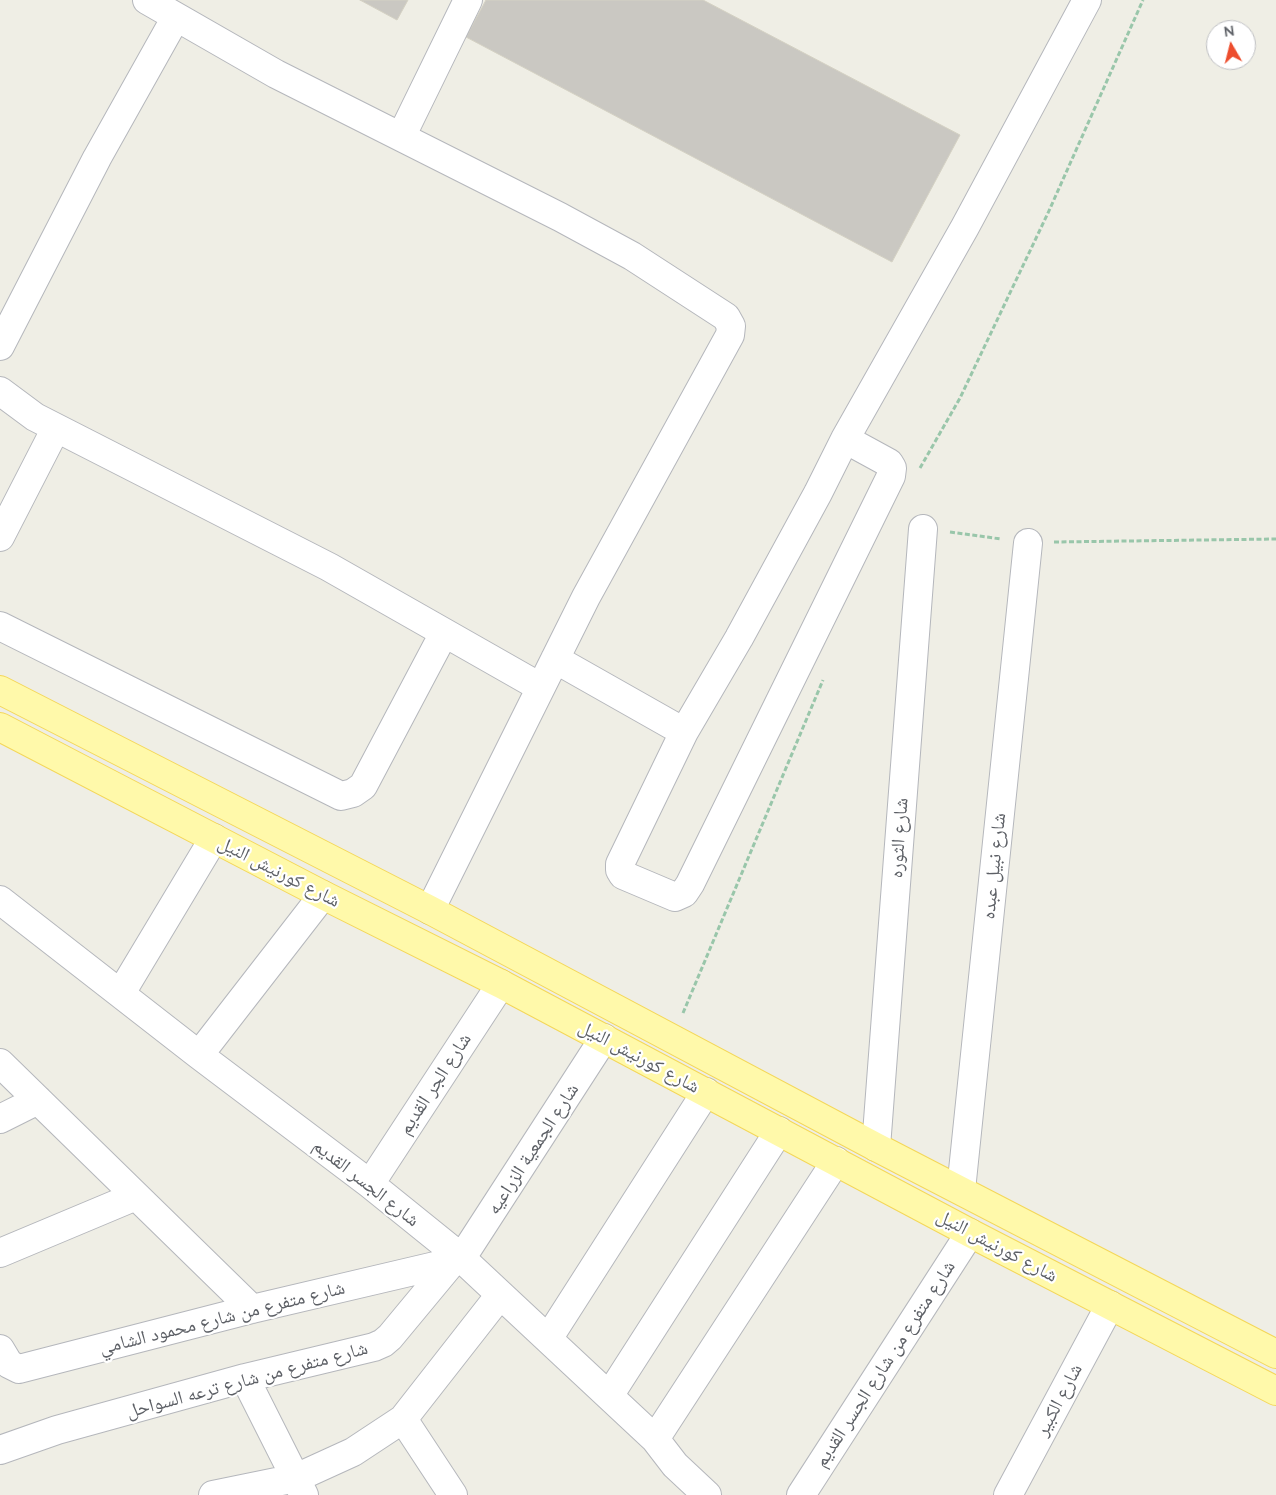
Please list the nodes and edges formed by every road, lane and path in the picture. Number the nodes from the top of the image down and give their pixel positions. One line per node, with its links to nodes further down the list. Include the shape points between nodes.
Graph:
1 (468, 0): 5 (street)
2 (1087, 0): 9 (street)
3 (151, 1): 4 (street)
4 (176, 17): 5 (street, via 276,74); 6 (street, via 96,158)
5 (401, 137): 16 (street, via 632,256 726,317 731,326 730,335)
6 (0, 346)
7 (0, 391): 8 (street)
8 (56, 428): 11 (street); 15 (street, via 329,567)
9 (845, 439): 20 (street, via 740,638); 20 (street, via 888,463 892,468 891,476 690,884 684,893 676,897 623,875 620,864)
10 (923, 529): 13 (path); 34 (street, شارع الثوره)
11 (0, 537)
12 (1276, 538): 13 (path)
13 (1028, 543): 37 (street, شارع نبيل عبده)
14 (0, 626): 15 (street, via 341,796 363,786)
15 (444, 632): 17 (street)
16 (555, 659): 17 (street); 20 (street)
17 (540, 687): 24 (street)
18 (0, 690): 24 (main road, شارع كورنيش النيل)
19 (0, 727): 21 (main road, شارع كورنيش النيل)
20 (684, 732)
21 (214, 838): 22 (main road, شارع كورنيش النيل); 26 (street)
22 (324, 895): 25 (main road, شارع كورنيش النيل); 28 (street)
23 (0, 900): 26 (street, شارع الجسر القديم)
24 (430, 910): 34 (main road, شارع كورنيش النيل)
25 (501, 984): 27 (main road, شارع كورنيش النيل); 36 (street, شارع الجر القديم)
26 (121, 993): 28 (street, شارع الجسر القديم)
27 (604, 1038): 30 (main road, شارع كورنيش النيل); 41 (street, شارع الجمعية الزراعيه)
28 (199, 1054): 36 (street, شارع الجسر القديم)
29 (0, 1063): 31 (street)
30 (706, 1092): 33 (main road, شارع كورنيش النيل); 45 (street)
31 (38, 1100): 32 (street); 38 (street)
32 (0, 1119)
33 (779, 1131): 35 (main road, شارع كورنيش النيل); 52 (street)
34 (876, 1147): 37 (main road, شارع كورنيش النيل)
35 (836, 1161): 39 (main road, شارع كورنيش النيل); 54 (street)
36 (370, 1184): 41 (street, شارع الجسر القديم)
37 (961, 1190): 46 (main road, شارع كورنيش النيل)
38 (136, 1196): 40 (street); 44 (street)
39 (970, 1233): 43 (main road, شارع كورنيش النيل); 60 (street, شارع متفرع من شارع الجسر القديم)
40 (0, 1253)
41 (457, 1259): 42 (street, شارع الجسر القديم); 44 (street, شارع متفرع من شارع محمود الشامي); 50 (street, شارع متفرع من شارع ترعه السواحل, via 383,1343)
42 (500, 1295): 45 (street, شارع الجسر القديم); 53 (street)
43 (1110, 1305): 49 (main road, شارع كورنيش النيل); 61 (street, شارع الكبير)
44 (252, 1309): 47 (street, شارع متفرع من شارع محمود الشامي, via 19,1369 9,1364)
45 (548, 1339): 52 (street, شارع الجسر القديم)
46 (1248, 1339): 48 (main road, شارع كورنيش النيل); 49 (main road)
47 (0, 1349)
48 (1276, 1354)
49 (1233, 1369): 51 (main road, شارع كورنيش النيل)
50 (245, 1378): 55 (street, شارع متفرع من شارع ترعه السواحل, via 57,1430); 56 (street)
51 (1276, 1390)
52 (609, 1396): 54 (street, شارع الجسر القديم)
53 (403, 1419): 56 (street); 58 (street)
54 (654, 1439): 59 (street, شارع الجسر القديم, via 675,1465)
55 (0, 1450)
56 (300, 1486): 57 (street)
57 (213, 1495)
58 (453, 1495)
59 (707, 1495)
60 (801, 1495)
61 (1008, 1495)

